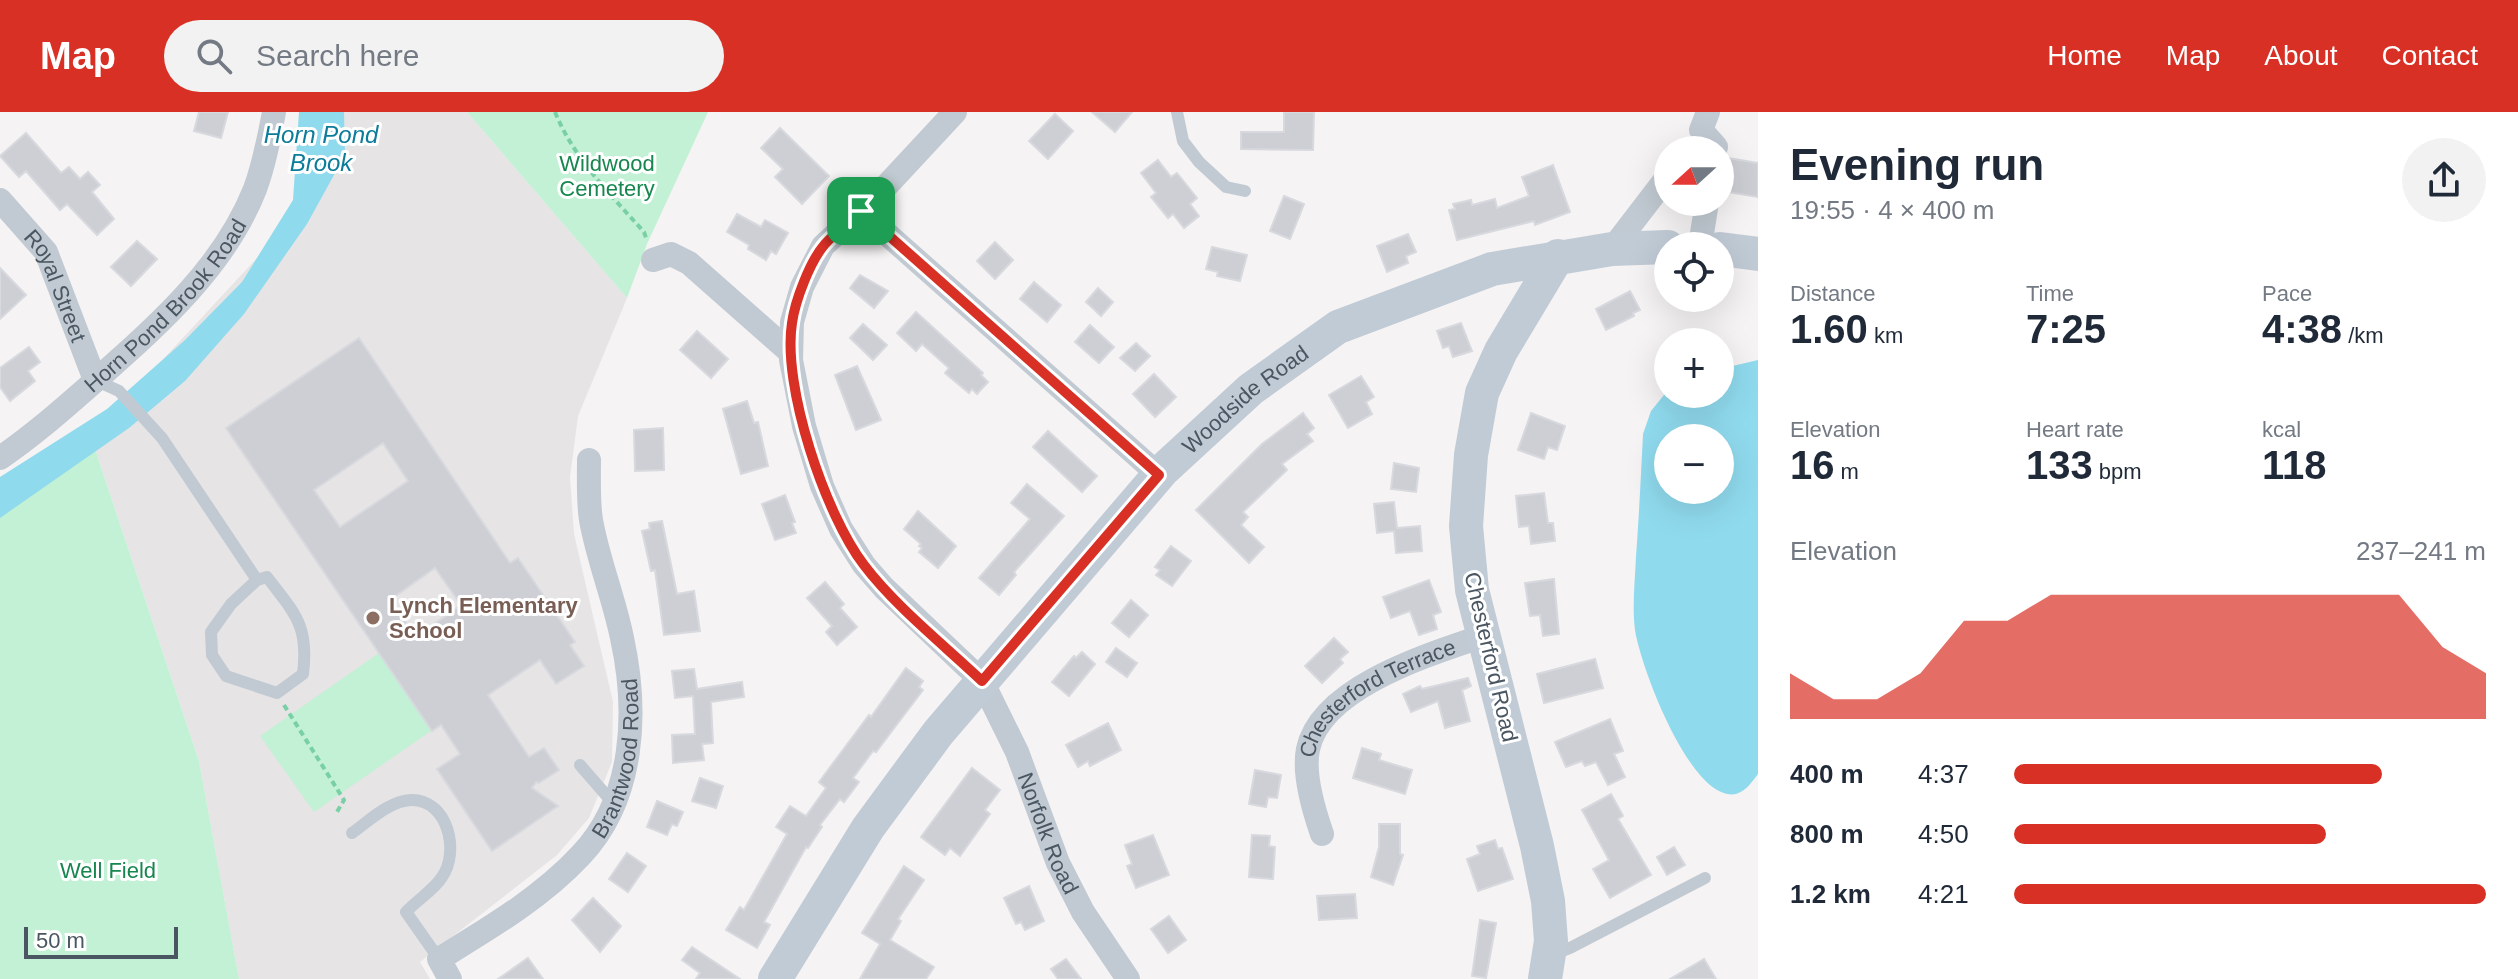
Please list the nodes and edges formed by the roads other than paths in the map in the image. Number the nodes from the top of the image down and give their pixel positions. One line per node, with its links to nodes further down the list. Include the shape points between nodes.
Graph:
1 (274, 112): 15 (street, Horn Pond Brook Road, via 255,189 226,242 180,302)
2 (955, 112): 7 (street)
3 (1177, 112): 4 (lane, via 1183,141 1199,162 1226,187)
4 (1245, 191)
5 (1654, 194): 9 (street)
6 (0, 200): 15 (street, Royal Street, via 46,252)
7 (861, 211): 14 (street, via 823,246 802,287 792,322); 18 (street)
8 (1654, 248): 9 (street, Woodside Road)
9 (1612, 249): 12 (street, Woodside Road)
10 (1734, 251): 11 (street)
11 (1758, 254)
12 (1558, 256): 18 (street, Woodside Road, via 1492,269 1338,327 1251,389); 20 (street, Chesterford Road, via 1482,393 1466,526)
13 (653, 260): 14 (street, via 671,254 689,263)
14 (791, 353): 21 (street, via 804,426 841,529 884,588)
15 (95, 380): 16 (street, Horn Pond Brook Road, via 51,422); 19 (lane, via 119,391 150,425)
16 (0, 458)
17 (589, 460): 23 (street, Brantwood Road, via 591,519 630,682 631,730 625,772)
18 (1159, 475): 21 (street, Woodside Road)
19 (257, 580): 19 (lane, via 267,577 301,621 303,674 277,693 226,676 212,655 211,632)
20 (1483, 636): 25 (street, Chesterford Terrace, via 1390,672 1342,699 1321,720 1308,750 1310,799); 27 (street, Chesterford Road, via 1548,901)
21 (982, 681): 29 (street, Woodside Road, via 868,828); 30 (street, Norfolk Road, via 1017,752 1058,863)
22 (580, 765): 23 (lane)
23 (613, 803): 28 (street, Brantwood Road, via 582,854)
24 (352, 833): 28 (lane, via 388,808 411,800 434,809 444,822 451,854 443,877 406,912)
25 (1322, 834)
26 (1705, 878): 27 (lane, via 1570,948)
27 (1547, 968)
28 (445, 969)
29 (775, 979)
30 (1128, 979)

